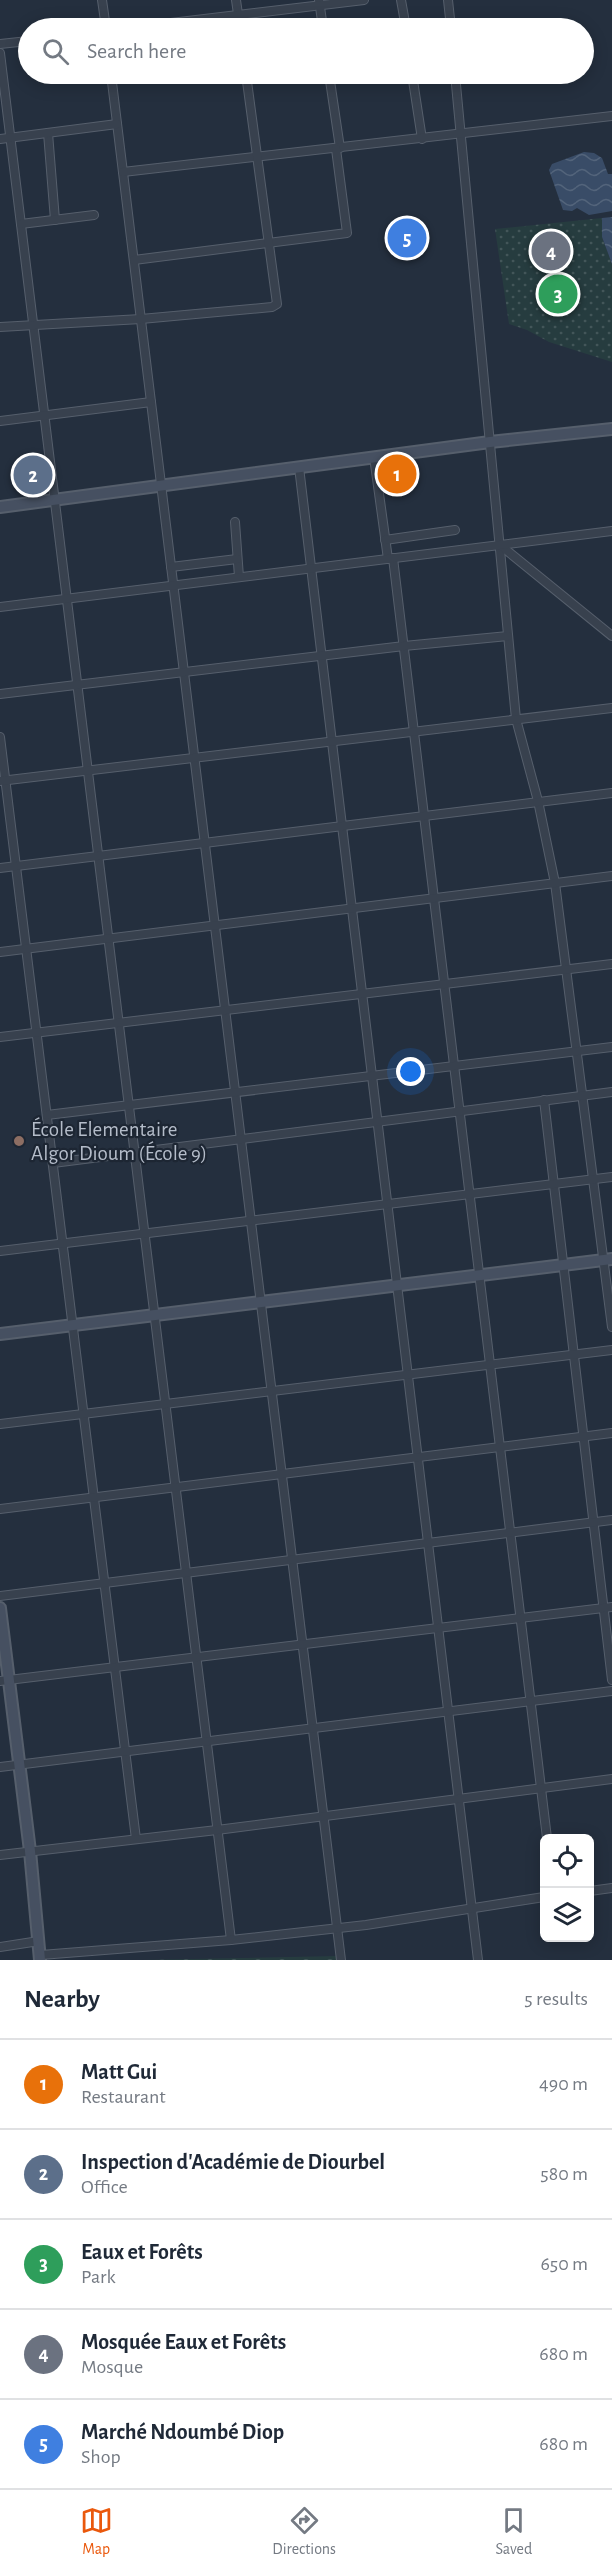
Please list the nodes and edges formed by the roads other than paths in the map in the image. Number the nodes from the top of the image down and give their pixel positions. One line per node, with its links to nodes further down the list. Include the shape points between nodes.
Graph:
1 (102, 0): 8 (street)
2 (236, 0): 7 (street)
3 (364, 0): 6 (street)
4 (401, 0): 12 (street)
5 (448, 0): 13 (street)
6 (319, 3): 7 (street); 11 (street)
7 (238, 15): 9 (street); 10 (street)
8 (105, 18)
9 (213, 18)
10 (238, 18)
11 (321, 18)
12 (404, 18)
13 (450, 18)
14 (18, 42): 15 (street)
15 (0, 44)
16 (0, 53): 26 (street)
17 (112, 84): 23 (street)
18 (247, 84): 30 (street)
19 (330, 84): 29 (street)
20 (414, 84): 28 (street)
21 (456, 84): 25 (street)
22 (612, 116): 25 (street)
23 (117, 124): 24 (street); 31 (street)
24 (48, 133): 26 (street); 33 (street)
25 (461, 134): 28 (street); 44 (street)
26 (10, 138): 27 (street); 34 (street)
27 (0, 139)
28 (422, 139): 29 (street)
29 (338, 149): 30 (street); 35 (street, via 347,233)
30 (258, 157): 31 (street); 35 (street)
31 (123, 172): 36 (street)
32 (94, 215): 33 (street)
33 (56, 220): 34 (street)
34 (21, 224): 39 (street)
35 (269, 243): 36 (street); 37 (street, via 278,304)
36 (134, 260): 37 (street)
37 (141, 319): 39 (street); 40 (street)
38 (0, 327): 39 (street)
39 (33, 327): 41 (street)
40 (151, 402): 41 (street); 47 (street)
41 (44, 415): 42 (street); 48 (street)
42 (0, 421)
43 (612, 429): 44 (street)
44 (490, 442): 45 (street); 54 (street)
45 (374, 457): 46 (street); 53 (street)
46 (299, 467): 47 (street); 58 (street)
47 (161, 485): 48 (street); 57 (street)
48 (55, 500): 49 (street); 61 (street)
49 (0, 507)
50 (235, 522): 56 (street)
51 (455, 530): 53 (street)
52 (612, 531): 54 (street)
53 (385, 540): 55 (street)
54 (500, 545): 55 (street); 63 (street); 64 (street)
55 (390, 558): 58 (street); 65 (street)
56 (237, 559): 57 (street); 59 (street)
57 (171, 567): 60 (street)
58 (311, 568): 59 (street); 66 (street)
59 (239, 577): 60 (street)
60 (173, 585): 61 (street); 67 (street)
61 (67, 598): 62 (street); 68 (street)
62 (0, 607)
63 (508, 636): 65 (street); 71 (street)
64 (612, 636)
65 (404, 646): 66 (street); 72 (street)
66 (321, 655): 67 (street); 74 (street)
67 (184, 673): 68 (street); 75 (street)
68 (77, 686): 69 (street); 76 (street)
69 (0, 693)
70 (612, 708): 71 (street)
71 (516, 719): 72 (street); 79 (street)
72 (414, 731): 74 (street); 80 (street)
73 (0, 736): 77 (street)
74 (332, 741): 75 (street); 81 (street)
75 (194, 758): 76 (street); 82 (street)
76 (88, 771): 77 (street); 83 (street)
77 (3, 781): 84 (street)
78 (612, 793): 79 (street)
79 (538, 801): 80 (street); 87 (street)
80 (424, 817): 81 (street); 88 (street)
81 (342, 827): 82 (street); 89 (street)
82 (205, 843): 83 (street); 90 (street)
83 (98, 856): 84 (street); 91 (street)
84 (16, 866): 85 (street); 92 (street)
85 (0, 868)
86 (612, 876): 87 (street)
87 (555, 883): 88 (street); 95 (street)
88 (434, 898): 89 (street); 96 (street)
89 (352, 909): 90 (street); 97 (street)
90 (215, 926): 91 (street); 98 (street)
91 (108, 939): 92 (street); 99 (street)
92 (26, 949): 93 (street); 100 (street)
93 (0, 952)
94 (612, 964): 95 (street)
95 (566, 970): 96 (street); 103 (street)
96 (444, 984): 97 (street); 104 (street)
97 (362, 994): 98 (street); 105 (street)
98 (225, 1010): 99 (street); 106 (street)
99 (118, 1023): 100 (street); 110 (street)
100 (37, 1033): 101 (street); 112 (street)
101 (0, 1037)
102 (612, 1047): 103 (street)
103 (577, 1051): 104 (street); 108 (street)
104 (454, 1066): 105 (street); 111 (street)
105 (372, 1076): 106 (street); 113 (street)
106 (235, 1092): 110 (street); 114 (street)
107 (612, 1092): 108 (street)
108 (582, 1095): 109 (street); 118 (street)
109 (544, 1100): 111 (street); 119 (street)
110 (129, 1105): 112 (street); 115 (street)
111 (460, 1110): 113 (street); 120 (street)
112 (47, 1115): 116 (street)
113 (377, 1120): 114 (street); 121 (street)
114 (241, 1140): 115 (street); 122 (street)
115 (134, 1153): 116 (street); 123 (street)
116 (53, 1163): 124 (street)
117 (612, 1177): 118 (street)
118 (593, 1179): 119 (street); 126 (street)
119 (554, 1184): 120 (street); 127 (street)
120 (470, 1194): 121 (street); 128 (street)
121 (387, 1204): 122 (street); 129 (street)
122 (251, 1221): 123 (street); 130 (street)
123 (144, 1234): 124 (street); 131 (street)
124 (63, 1244): 125 (street); 132 (street)
125 (0, 1251)
126 (608, 1260): 127 (street); 133 (street)
127 (563, 1265): 128 (street); 136 (street)
128 (480, 1276): 129 (street); 137 (street)
129 (397, 1286): 130 (street); 138 (street)
130 (261, 1302): 131 (street); 139 (street)
131 (154, 1316): 132 (street); 140 (street)
132 (73, 1325): 134 (street); 141 (street)
133 (612, 1327)
134 (0, 1334)
135 (612, 1350): 136 (street)
136 (574, 1354): 137 (street); 144 (street)
137 (490, 1365): 138 (street); 145 (street)
138 (408, 1375): 139 (street); 146 (street)
139 (271, 1391): 140 (street); 147 (street)
140 (165, 1404): 141 (street); 148 (street)
141 (84, 1414): 142 (street); 149 (street)
142 (0, 1424)
143 (612, 1433): 144 (street)
144 (584, 1436): 145 (street); 152 (street)
145 (500, 1447): 146 (street); 153 (street)
146 (418, 1457): 147 (street); 154 (street)
147 (281, 1474): 148 (street); 155 (street)
148 (175, 1487): 149 (street); 156 (street)
149 (94, 1497): 150 (street); 157 (street)
150 (0, 1509)
151 (612, 1520): 152 (street)
152 (594, 1522): 153 (street); 159 (street)
153 (511, 1533): 154 (street); 161 (street)
154 (428, 1543): 155 (street); 162 (street)
155 (292, 1560): 156 (street); 163 (street)
156 (186, 1573): 157 (street); 164 (street)
157 (105, 1583): 158 (street); 165 (street)
158 (0, 1596)
159 (608, 1607): 161 (street); 167 (street)
160 (0, 1608): 166 (street)
161 (521, 1618): 162 (street); 169 (street)
162 (438, 1628): 163 (street); 170 (street)
163 (302, 1644): 164 (street); 171 (street)
164 (196, 1657): 165 (street); 172 (street)
165 (115, 1667): 166 (street); 173 (street)
166 (4, 1680): 174 (street)
167 (612, 1680)
168 (612, 1692): 169 (street)
169 (531, 1702): 170 (street); 177 (street)
170 (448, 1712): 171 (street); 178 (street)
171 (312, 1729): 172 (street); 179 (street)
172 (206, 1742): 173 (street); 180 (street)
173 (125, 1752): 174 (street); 182 (street)
174 (19, 1765): 175 (street); 183 (street)
175 (0, 1767)
176 (612, 1779): 177 (street)
177 (542, 1789): 178 (street); 181 (street)
178 (459, 1799): 179 (street); 188 (street)
179 (323, 1815): 180 (street); 189 (street)
180 (217, 1830): 182 (street); 190 (street)
181 (547, 1834)
182 (136, 1839): 183 (street)
183 (30, 1851): 184 (street); 191 (street)
184 (0, 1855)
185 (612, 1888): 186 (street)
186 (594, 1890)
187 (540, 1899): 188 (street)
188 (472, 1908): 189 (street); 195 (street)
189 (337, 1928): 190 (street); 194 (street)
190 (231, 1940): 193 (street)
191 (39, 1941): 192 (street); 193 (street)
192 (0, 1947)
193 (40, 1957)
194 (341, 1960)
195 (478, 1960)

